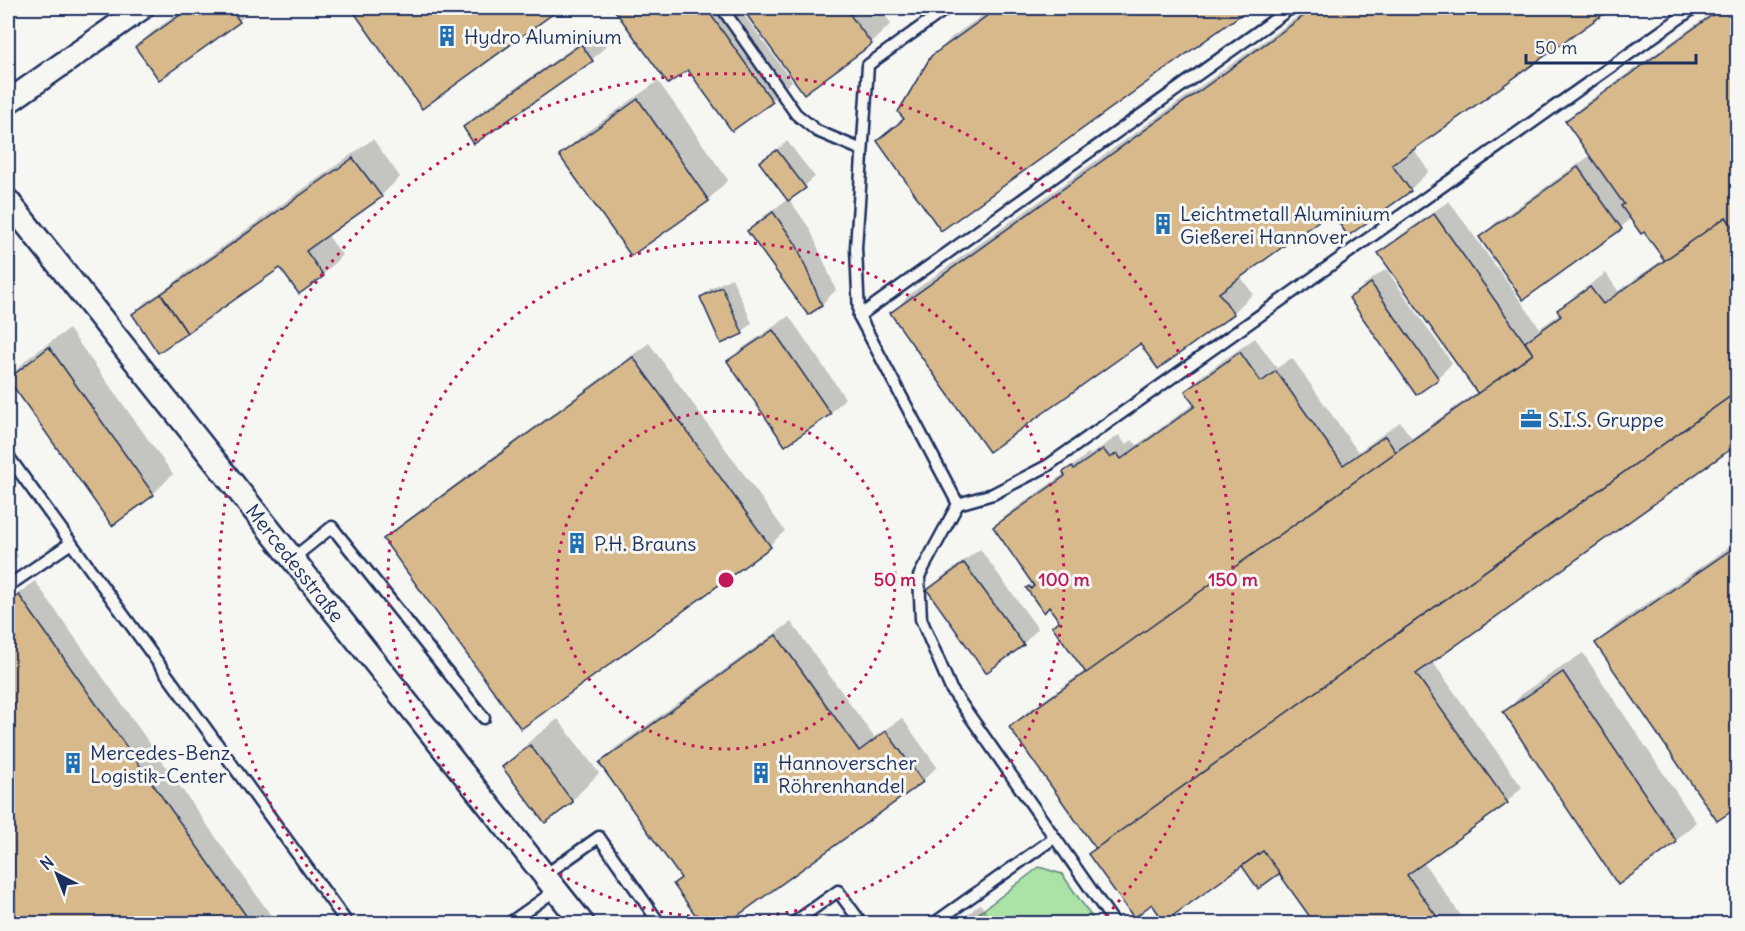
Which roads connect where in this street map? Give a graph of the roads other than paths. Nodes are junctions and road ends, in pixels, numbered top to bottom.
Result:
1 (142, 8) edge
2 (722, 8) edge
3 (947, 8) edge
4 (1291, 8) edge
5 (1694, 8) edge
6 (8, 102) edge
7 (862, 150) junction
8 (8, 201) edge
9 (859, 316) junction
10 (8, 456) edge
11 (958, 504) junction
12 (71, 543) junction
13 (292, 559) junction
14 (8, 586) edge
15 (484, 718) dead end
16 (1054, 838) junction
17 (550, 883) junction
18 (348, 924) edge
19 (508, 924) edge
20 (583, 924) edge
21 (660, 924) edge
22 (792, 924) edge
23 (862, 924) edge
24 (933, 924) edge
25 (1114, 924) edge

1 - 6 street
2 - 7 lane
3 - 7 lane
4 - 9 lane
5 - 11 lane
7 - 9 lane
8 - 13 street, Mercedesstraße
9 - 11 lane
10 - 12 lane
11 - 16 lane
12 - 14 lane
12 - 18 lane
13 - 15 lane
13 - 17 street, Mercedesstraße
16 - 24 lane
16 - 25 lane
17 - 19 lane
17 - 20 street, Mercedesstraße
17 - 21 lane
22 - 23 lane

